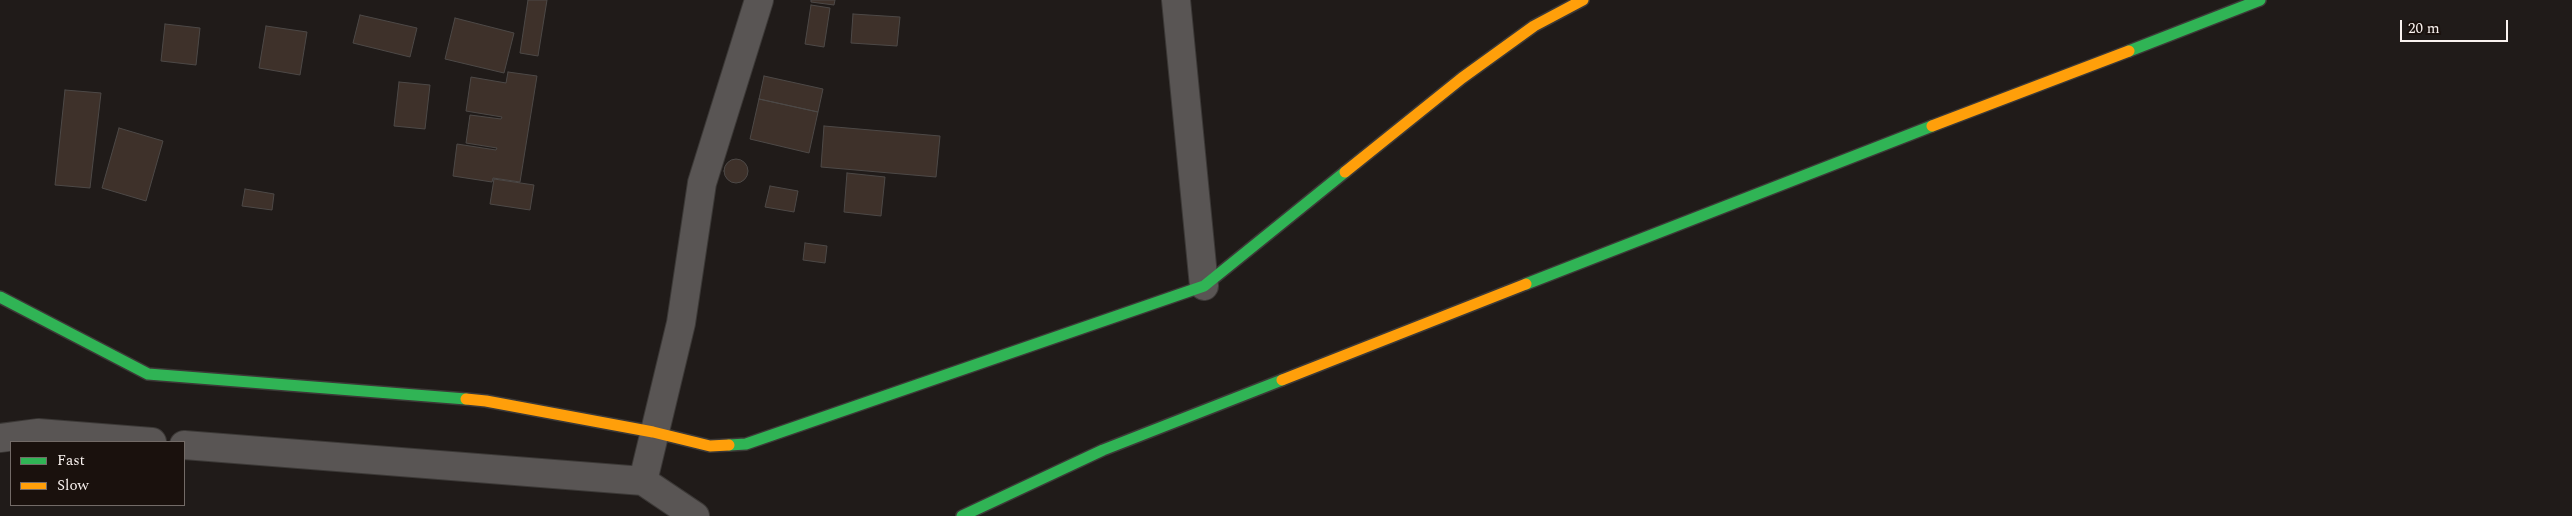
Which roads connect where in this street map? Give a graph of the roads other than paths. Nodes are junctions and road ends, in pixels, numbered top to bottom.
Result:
1 (759, 0) edge
2 (1176, 0) edge
3 (1583, 0) edge
4 (2260, 0) edge
5 (1204, 286) junction
6 (0, 297) edge
7 (654, 432) junction
8 (0, 438) edge
9 (139, 441) edge
10 (185, 445) edge
11 (643, 481) junction
12 (695, 516) edge
13 (962, 516) edge

1 - 7 street
2 - 5 street
3 - 5 street
4 - 13 street
5 - 7 street
6 - 7 street
7 - 11 street
8 - 9 street
10 - 11 street
11 - 12 street

